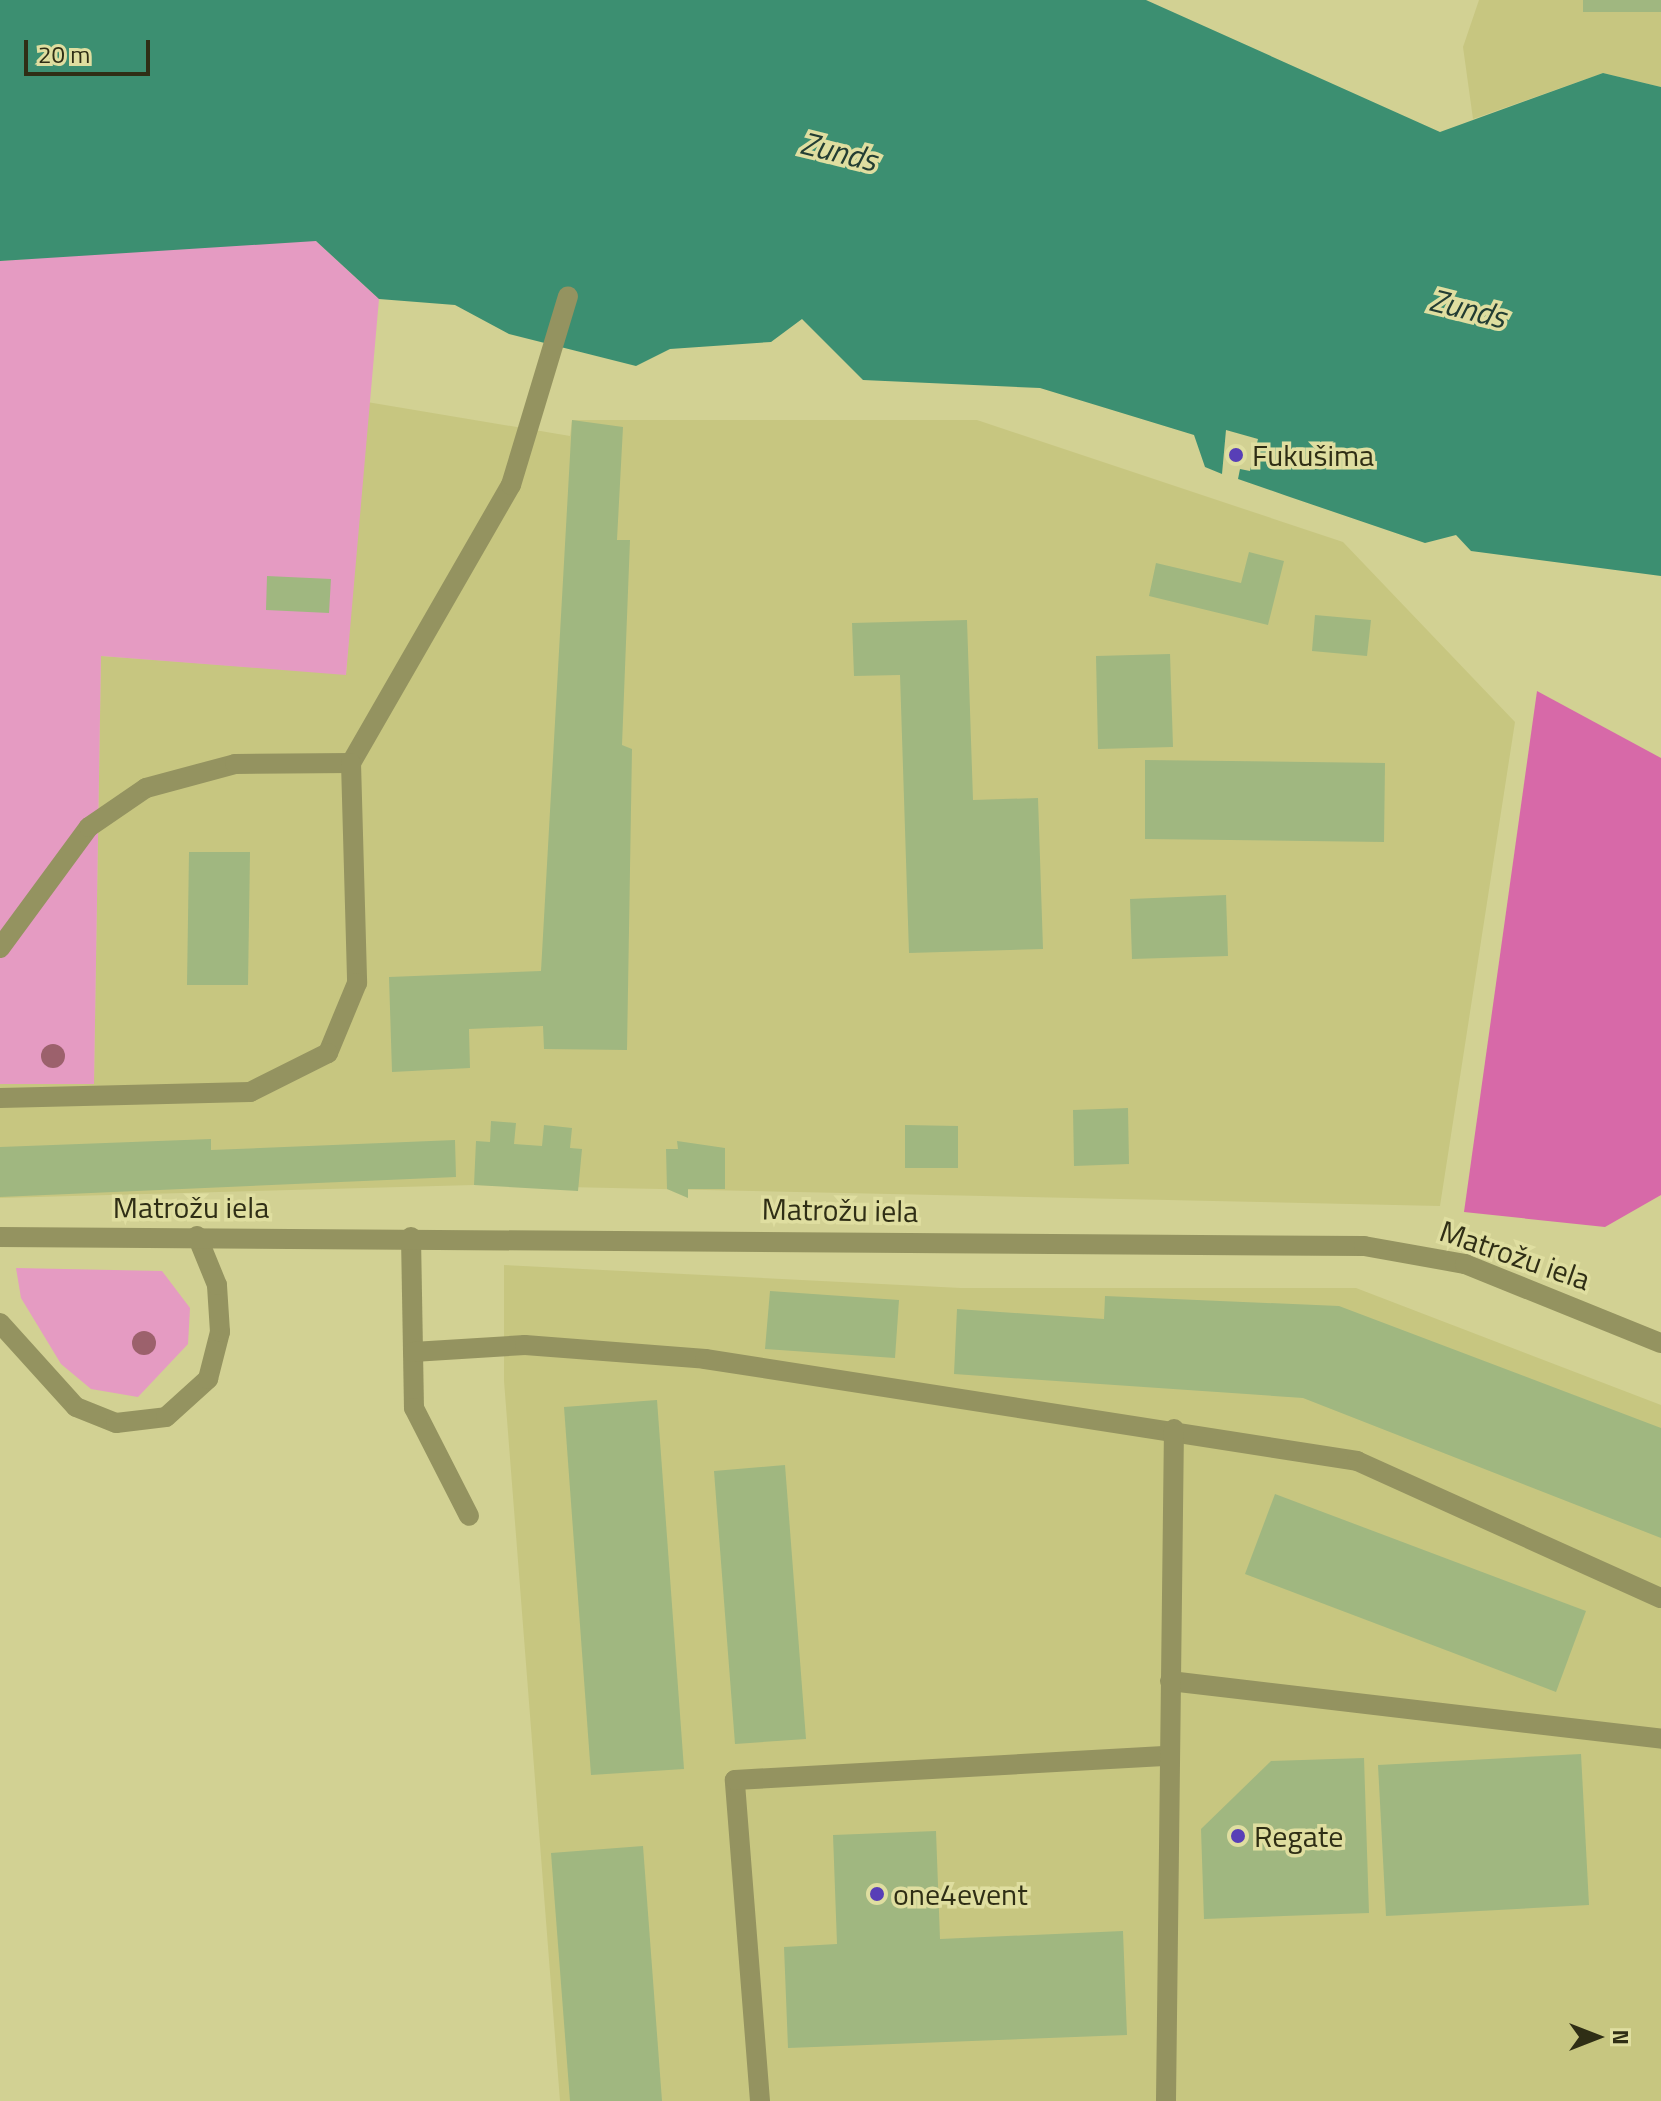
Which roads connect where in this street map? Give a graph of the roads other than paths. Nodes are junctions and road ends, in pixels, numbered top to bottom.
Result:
1 (568, 296) dead end
2 (351, 763) junction
3 (0, 948) edge
4 (0, 1098) edge
5 (197, 1236) junction
6 (0, 1237) edge
7 (411, 1237) junction
8 (0, 1323) edge
9 (1661, 1343) edge
10 (413, 1352) junction
11 (1174, 1429) junction
12 (469, 1516) dead end
13 (1661, 1598) edge
14 (1170, 1681) junction
15 (1661, 1739) edge
16 (1168, 1756) junction
17 (760, 2101) edge
18 (1166, 2101) edge

1 - 2 street
2 - 3 street
2 - 4 street
5 - 6 street, Matrožu iela
5 - 7 street, Matrožu iela
5 - 8 street
7 - 9 street, Matrožu iela
7 - 10 street
10 - 11 street
10 - 12 street
11 - 13 street
11 - 14 street
14 - 15 street
14 - 16 street
16 - 17 street
16 - 18 street

